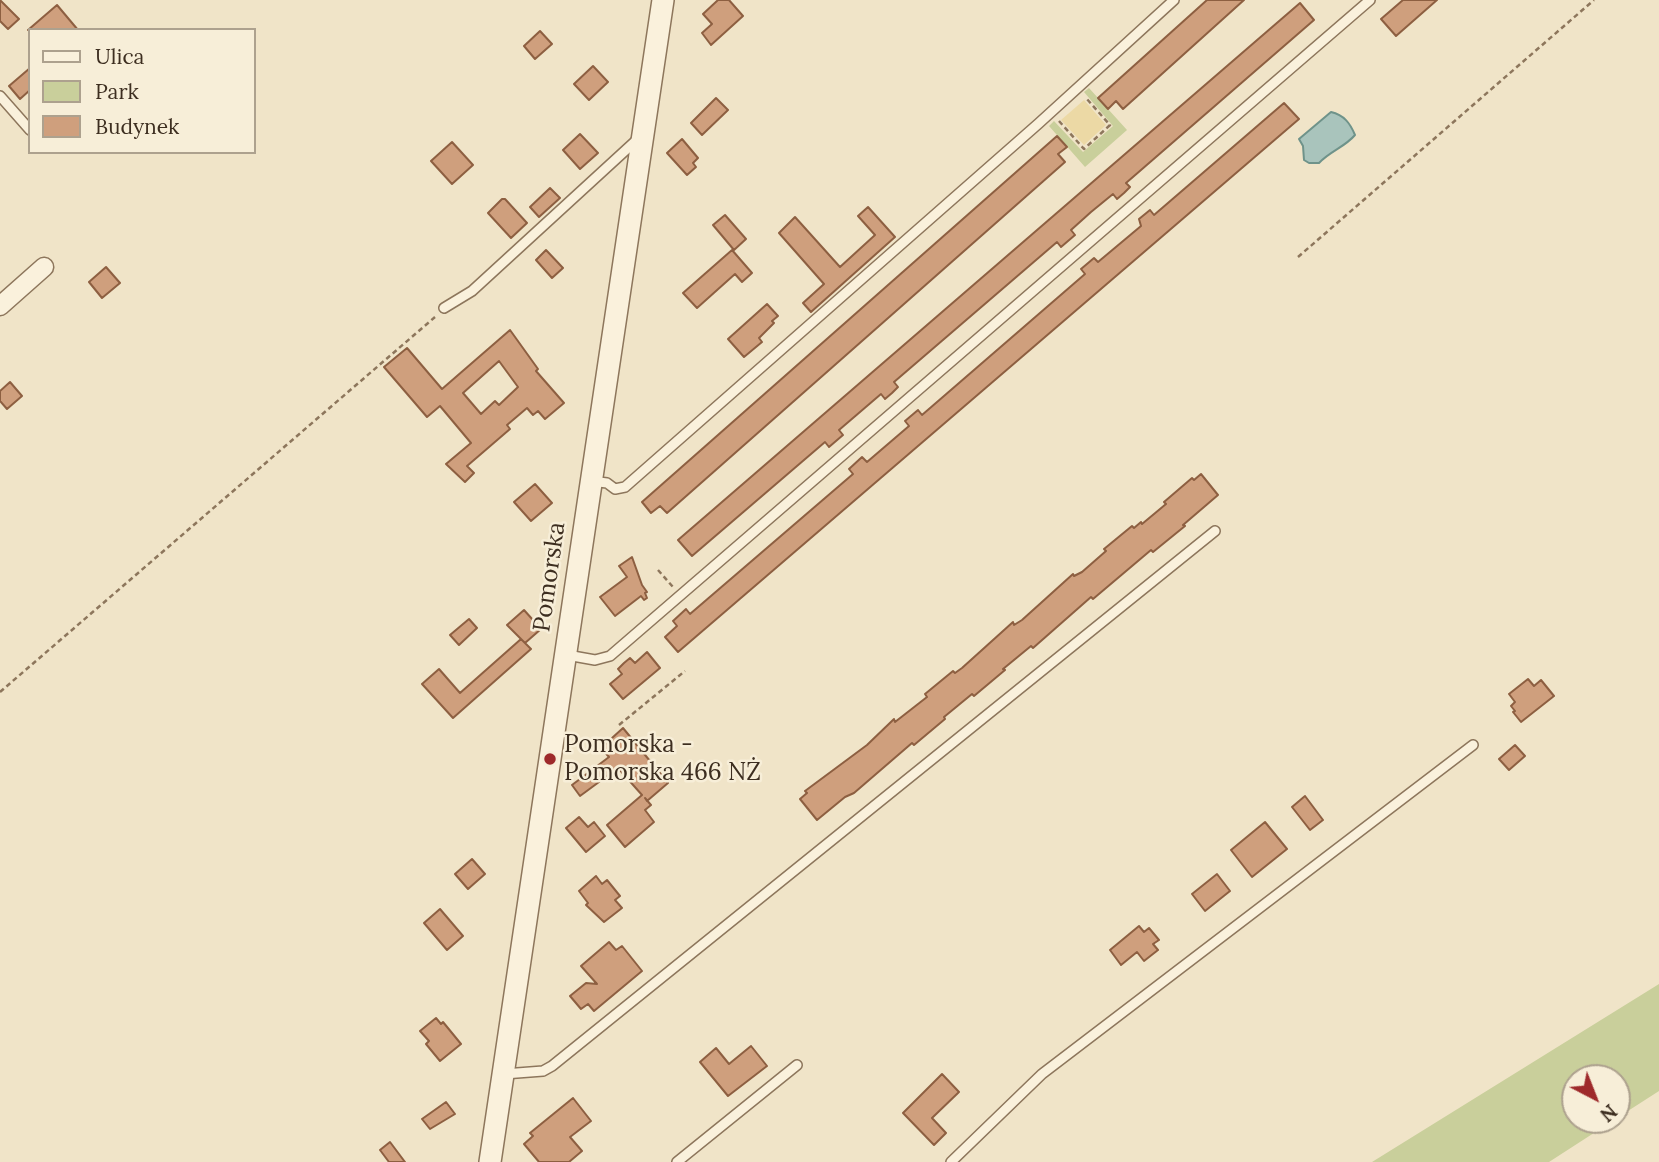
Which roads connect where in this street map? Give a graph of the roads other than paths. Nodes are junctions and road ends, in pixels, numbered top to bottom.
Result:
1 (663, 0) edge
2 (1174, 0) edge
3 (1370, 0) edge
4 (0, 96) edge
5 (28, 128) edge
6 (644, 135) junction
7 (44, 267) dead end
8 (0, 306) edge
9 (444, 308) road end
10 (591, 481) junction
11 (1215, 531) dead end
12 (566, 655) junction
13 (1473, 745) dead end
14 (797, 1065) dead end
15 (503, 1074) junction
16 (490, 1162) edge
17 (677, 1162) edge
18 (951, 1162) edge

1 - 6 street, Pomorska
2 - 10 lane
3 - 12 lane
4 - 5 lane
6 - 9 lane
6 - 10 street, Pomorska
7 - 8 street
10 - 12 street, Pomorska
11 - 15 lane
12 - 15 street, Pomorska
13 - 18 lane
14 - 17 lane
15 - 16 street, Pomorska

